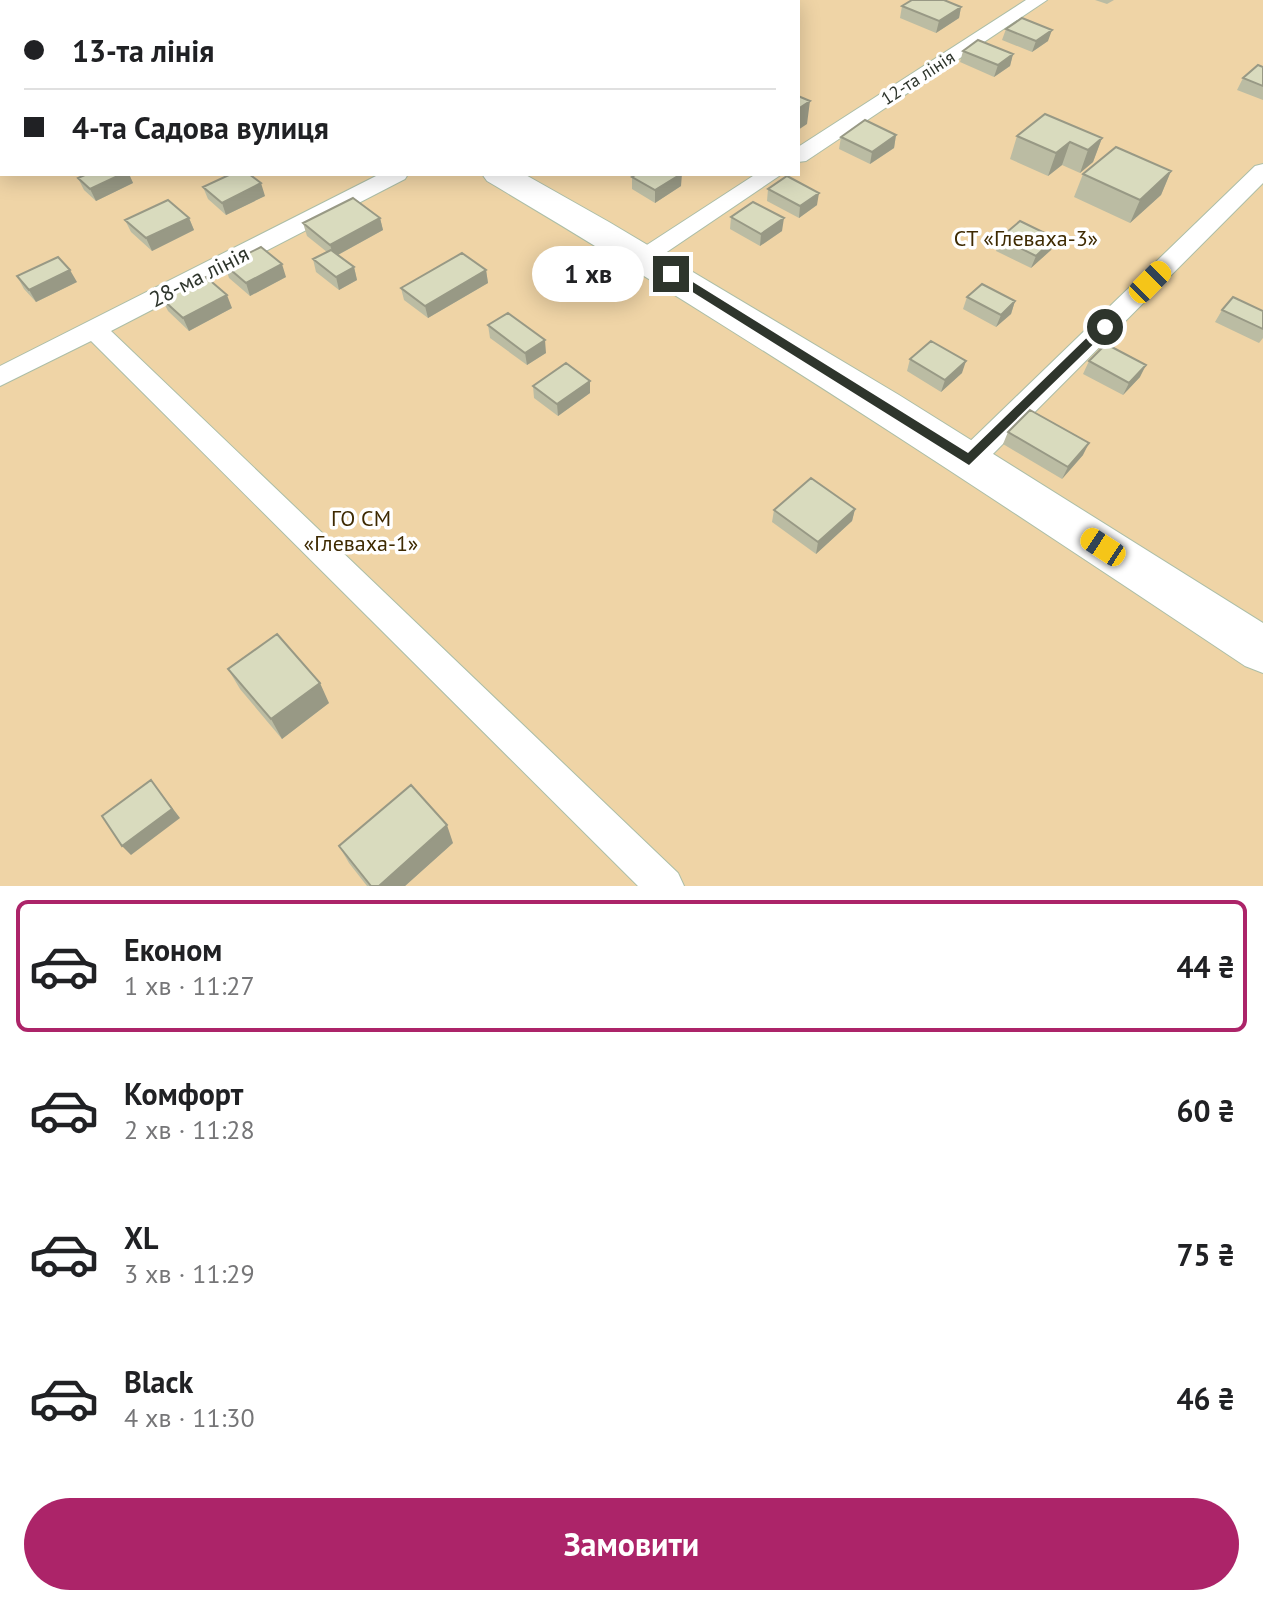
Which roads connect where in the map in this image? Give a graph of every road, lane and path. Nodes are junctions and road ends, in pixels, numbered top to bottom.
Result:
1 (1038, 0) edge
2 (800, 155) edge
3 (1263, 171) edge
4 (393, 176) edge
5 (502, 176) edge
6 (768, 176) edge
7 (644, 257) junction
8 (94, 329) junction
9 (0, 377) edge
10 (969, 460) junction
11 (1263, 650) edge
12 (665, 886) edge

1 - 2 lane, 12-та лінія
3 - 10 lane
4 - 8 lane, 28-ма лінія
5 - 7 street
6 - 7 lane
7 - 10 street
8 - 9 lane, 28-ма лінія
8 - 12 lane
10 - 11 street

